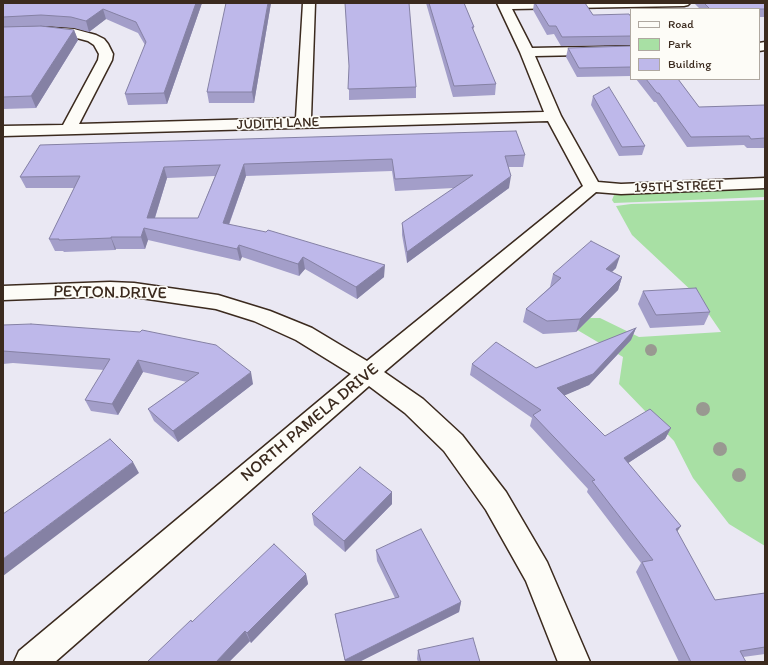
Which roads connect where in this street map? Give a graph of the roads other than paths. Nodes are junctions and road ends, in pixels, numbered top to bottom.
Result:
1 (309, 3) edge
2 (684, 3) edge
3 (504, 5) edge
4 (3, 32) edge
5 (630, 50) edge
6 (527, 52) junction
7 (553, 116) junction
8 (303, 124) junction
9 (68, 130) junction
10 (3, 131) edge
11 (765, 183) edge
12 (592, 187) junction
13 (3, 293) edge
14 (368, 373) junction
15 (30, 662) edge
16 (574, 662) edge

1 - 8 street
2 - 3 street
3 - 6 street
4 - 9 street
5 - 6 street
6 - 7 street
7 - 8 street, JUDITH LANE
7 - 12 street
8 - 9 street, JUDITH LANE
9 - 10 street, JUDITH LANE
11 - 12 street, 195TH STREET
12 - 14 street, NORTH PAMELA DRIVE
13 - 14 street, PEYTON DRIVE
14 - 15 street, NORTH PAMELA DRIVE
14 - 16 street, PEYTON DRIVE

